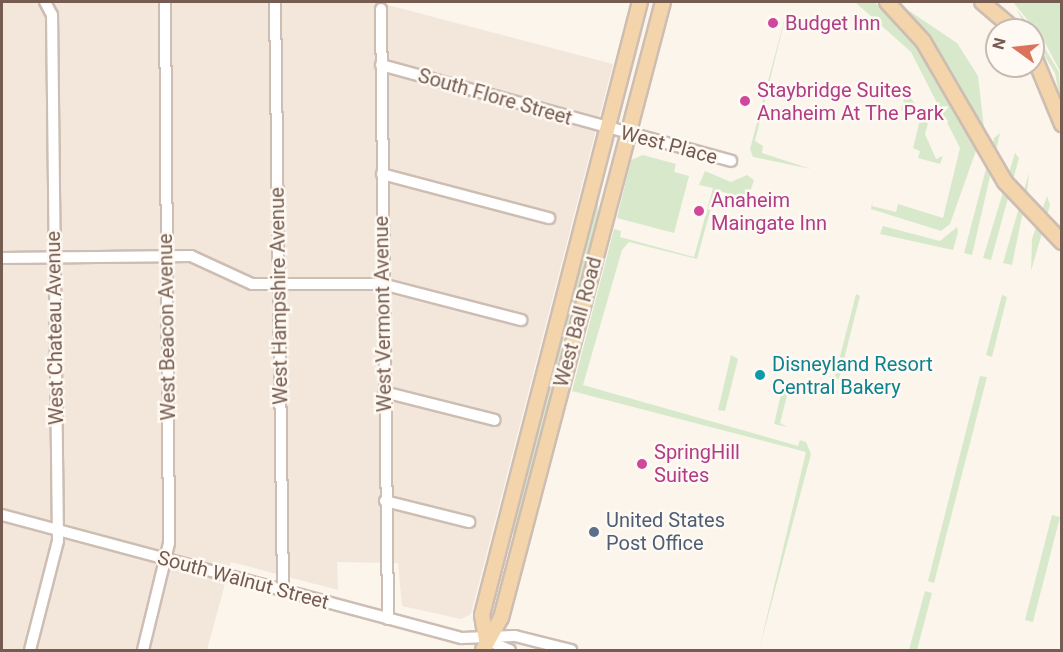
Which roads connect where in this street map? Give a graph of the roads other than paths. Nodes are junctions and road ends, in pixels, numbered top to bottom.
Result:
1 (46, 2) edge
2 (165, 2) edge
3 (275, 2) edge
4 (640, 2) edge
5 (663, 2) edge
6 (887, 2) edge
7 (982, 2) edge
8 (381, 9) dead end
9 (1001, 18) edge
10 (381, 65) junction
11 (1043, 78) edge
12 (1062, 124) edge
13 (608, 129) junction
14 (627, 134) junction
15 (731, 161) dead end
16 (382, 174) junction
17 (549, 218) dead end
18 (1062, 242) edge
19 (166, 256) junction
20 (55, 257) junction
21 (2, 258) edge
22 (279, 284) junction
23 (382, 284) junction
24 (521, 320) dead end
25 (384, 392) junction
26 (495, 420) dead end
27 (385, 501) junction
28 (2, 515) edge
29 (469, 522) dead end
30 (57, 529) junction
31 (166, 558) junction
32 (283, 591) junction
33 (388, 619) junction
34 (484, 645) edge
35 (30, 651) edge
36 (142, 651) edge
37 (510, 651) edge
38 (571, 651) edge

1 - 20 street, West Chateau Avenue
2 - 19 street, West Beacon Avenue
3 - 22 street, West Hampshire Avenue
4 - 13 main road, West Ball Road
5 - 14 main road, West Ball Road
6 - 18 main road
7 - 9 main road
8 - 10 street, West Vermont Avenue
10 - 13 street, South Flore Street
10 - 16 street, West Vermont Avenue
11 - 12 main road
13 - 14 street, West Place
13 - 34 main road, West Ball Road
14 - 15 street, West Place
14 - 34 main road, West Ball Road
16 - 17 street
16 - 23 street, West Vermont Avenue
19 - 20 street
19 - 22 street
19 - 31 street, West Beacon Avenue
20 - 21 street
20 - 30 street, West Chateau Avenue
22 - 23 street
22 - 32 street, West Hampshire Avenue
23 - 24 street
23 - 25 street, West Vermont Avenue
25 - 26 street
25 - 27 street, West Vermont Avenue
27 - 29 street
27 - 33 street, West Vermont Avenue
28 - 30 street, South Walnut Street
30 - 31 street, South Walnut Street
30 - 35 street, West Chateau Avenue
31 - 32 street, South Walnut Street
31 - 36 street, West Beacon Avenue
32 - 33 street, South Walnut Street
33 - 34 street, South Walnut Street
34 - 37 street
34 - 38 street

